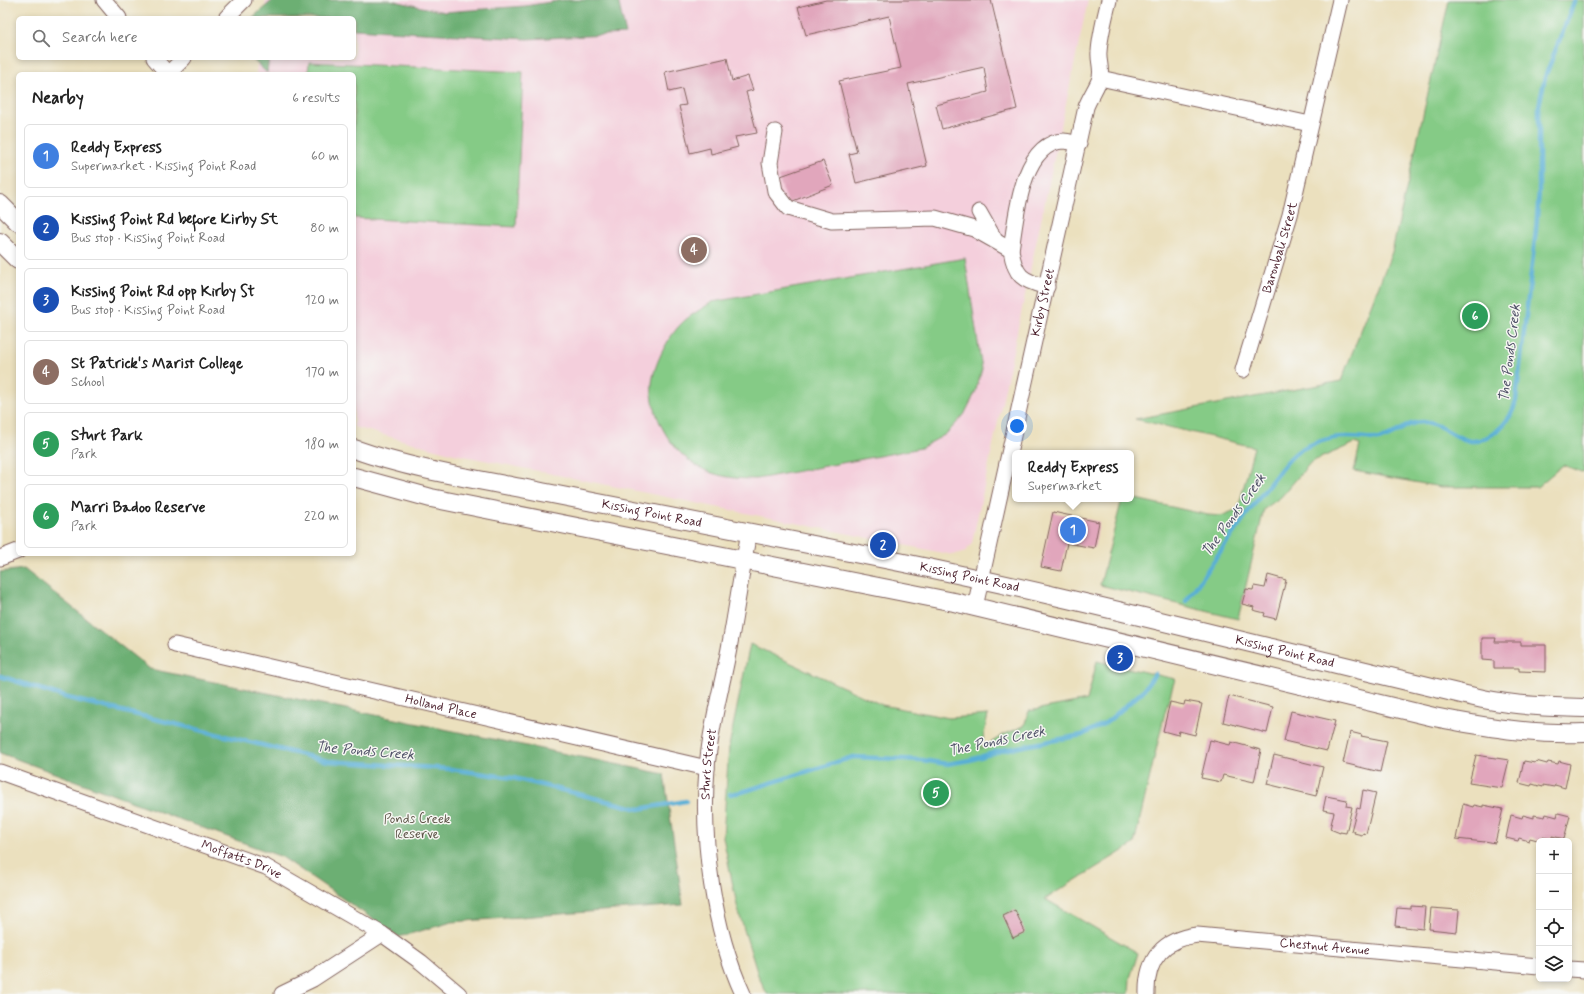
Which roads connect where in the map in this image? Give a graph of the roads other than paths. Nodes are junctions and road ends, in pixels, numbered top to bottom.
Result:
1 (104, 0) edge
2 (244, 0) edge
3 (1109, 0) edge
4 (1340, 0) edge
5 (117, 16) edge
6 (228, 16) edge
7 (156, 60) edge
8 (182, 60) edge
9 (166, 72) edge
10 (170, 72) edge
11 (1100, 78) junction
12 (1310, 124) junction
13 (775, 132) dead end
14 (1079, 144) junction
15 (0, 204) edge
16 (979, 212) dead end
17 (16, 220) edge
18 (996, 241) junction
19 (0, 242) edge
20 (1011, 250) junction
21 (16, 258) edge
22 (1047, 287) junction
23 (1243, 370) dead end
24 (356, 450) edge
25 (356, 478) edge
26 (749, 532) junction
27 (16, 552) edge
28 (0, 558) edge
29 (743, 561) junction
30 (981, 580) junction
31 (975, 607) junction
32 (175, 646) dead end
33 (1584, 708) edge
34 (1584, 733) edge
35 (707, 768) junction
36 (0, 772) edge
37 (382, 934) junction
38 (1536, 966) edge
39 (1572, 969) edge
40 (1584, 970) edge
41 (282, 994) edge
42 (459, 994) edge
43 (744, 994) edge
44 (1147, 994) edge

1 - 5 street
2 - 6 street
3 - 11 street
4 - 12 street, Baronbali Street
7 - 9 street
8 - 10 street
11 - 12 street
11 - 14 street, Kirby Street
12 - 23 street, Baronbali Street
13 - 18 street
14 - 20 street
14 - 22 street, Kirby Street
15 - 17 main road
16 - 18 street
18 - 20 street
19 - 21 main road
20 - 22 street
22 - 30 street, Kirby Street
24 - 26 main road, Kissing Point Road
25 - 29 main road
26 - 29 street, Sturt Street
26 - 30 main road, Kissing Point Road
27 - 28 street
29 - 31 main road
29 - 35 street, Sturt Street
30 - 31 street, Kirby Street
30 - 33 main road, Kissing Point Road
31 - 34 main road
32 - 35 street, Holland Place
35 - 43 street, Sturt Street
36 - 37 street, Moffatts Drive
37 - 41 street
37 - 42 street, Moffatts Drive
38 - 44 street, Chestnut Avenue
39 - 40 street

